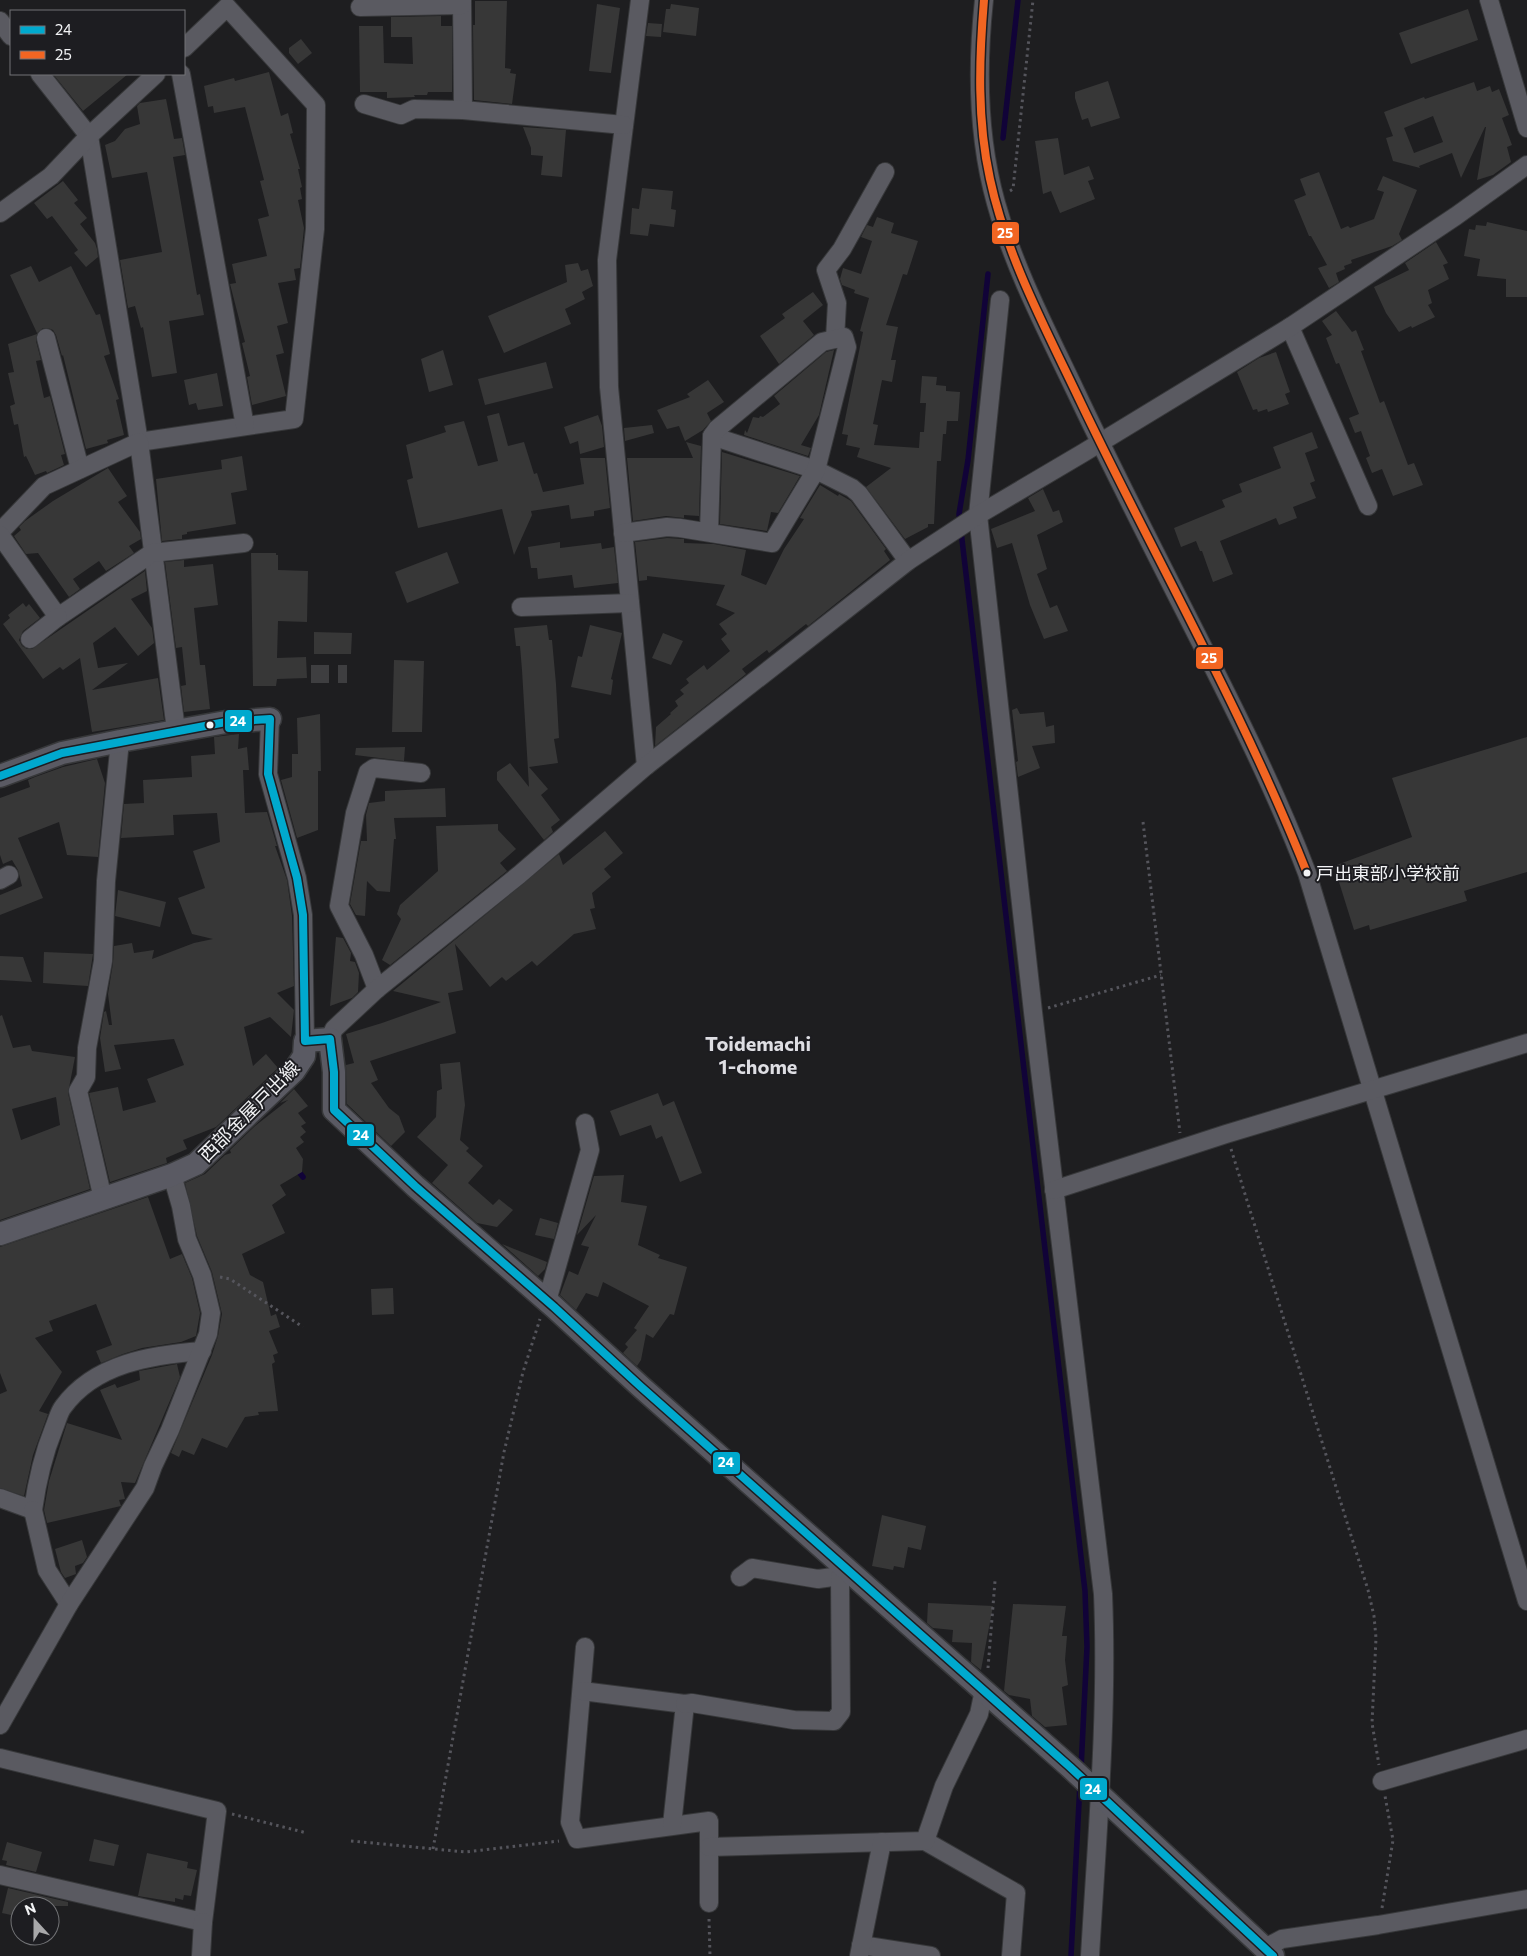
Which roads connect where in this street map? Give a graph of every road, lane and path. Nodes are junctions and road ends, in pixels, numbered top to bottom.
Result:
1 (640, 0) edge
2 (984, 0) edge
3 (1033, 0) edge
4 (1488, 0) edge
5 (462, 3) edge
6 (360, 7) dead end
7 (0, 21) edge
8 (10, 35) edge
9 (185, 47) edge
10 (41, 75) edge
11 (155, 75) edge
12 (181, 75) edge
13 (364, 104) dead end
14 (463, 110) junction
15 (624, 125) junction
16 (1527, 128) edge
17 (88, 136) junction
18 (1527, 165) edge
19 (885, 172) dead end
20 (995, 202) junction
21 (0, 213) edge
22 (1000, 300) dead end
23 (1290, 327) junction
24 (46, 338) dead end
25 (835, 340) junction
26 (244, 426) junction
27 (712, 436) junction
28 (139, 442) junction
29 (1100, 443) junction
30 (80, 469) junction
31 (816, 470) junction
32 (1368, 506) dead end
33 (966, 523) junction
34 (709, 532) junction
35 (0, 533) edge
36 (623, 533) junction
37 (244, 543) dead end
38 (152, 553) junction
39 (908, 561) junction
40 (630, 603) junction
41 (521, 607) dead end
42 (58, 617) junction
43 (30, 639) dead end
44 (270, 719) joint
45 (176, 730) junction
46 (120, 741) junction
47 (646, 766) junction
48 (421, 773) dead end
49 (0, 776) edge
50 (1143, 822) dead end
51 (1161, 975) junction
52 (377, 989) junction
53 (1034, 1012) junction
54 (330, 1040) junction
55 (305, 1041) junction
56 (1527, 1043) edge
57 (1372, 1091) junction
58 (585, 1123) dead end
59 (1226, 1134) junction
60 (1181, 1148) junction
61 (172, 1175) junction
62 (1054, 1190) junction
63 (103, 1199) junction
64 (0, 1234) edge
65 (202, 1275) junction
66 (550, 1304) junction
67 (303, 1327) dead end
68 (202, 1350) junction
69 (0, 1498) edge
70 (33, 1510) junction
71 (844, 1572) junction
72 (740, 1577) dead end
73 (995, 1581) dead end
74 (1527, 1601) edge
75 (69, 1604) junction
76 (585, 1647) dead end
77 (984, 1690) junction
78 (582, 1691) junction
79 (685, 1704) junction
80 (0, 1725) edge
81 (1527, 1739) edge
82 (0, 1758) edge
83 (1382, 1782) junction
84 (1096, 1792) junction
85 (217, 1811) junction
86 (672, 1825) junction
87 (307, 1833) dead end
88 (577, 1839) junction
89 (352, 1841) dead end
90 (925, 1841) junction
91 (882, 1842) junction
92 (709, 1847) junction
93 (433, 1849) junction
94 (0, 1875) edge
95 (1527, 1898) edge
96 (709, 1903) joint
97 (203, 1922) junction
98 (1378, 1925) junction
99 (860, 1951) edge
100 (1269, 1952) edge
101 (201, 1956) edge
102 (710, 1956) edge
103 (931, 1956) edge
104 (1011, 1956) edge
105 (1090, 1956) edge

1 - 15 street
2 - 20 street
3 - 20 path
4 - 16 street
5 - 6 street
5 - 14 street
7 - 8 street
9 - 26 street
10 - 17 street
11 - 17 street
12 - 26 street
13 - 14 street
14 - 15 street
15 - 36 street
17 - 21 street
17 - 28 street
18 - 23 street
19 - 25 street
20 - 29 street
22 - 33 street
23 - 29 street
23 - 32 street
24 - 30 street
25 - 27 street
25 - 31 street
26 - 28 street
27 - 31 street
27 - 34 street
28 - 30 street
28 - 38 street
29 - 33 street
29 - 57 street
30 - 35 street
31 - 34 street
31 - 39 street
33 - 39 street
33 - 53 street
34 - 36 street
35 - 42 street
36 - 40 street
37 - 38 street
38 - 42 street
38 - 45 street
39 - 47 street
40 - 41 street
40 - 47 street
42 - 43 street
44 - 45 main road
44 - 55 street
45 - 46 main road
46 - 49 main road
46 - 63 street
47 - 52 street
48 - 52 street
50 - 51 path
51 - 53 path
51 - 60 path
52 - 54 street
53 - 62 street
54 - 55 main road, 西部金屋戸出線
54 - 66 main road
55 - 61 main road, 西部金屋戸出線
56 - 57 street
57 - 59 street
57 - 74 street
58 - 66 street
59 - 60 street
59 - 83 path
60 - 62 street
61 - 63 main road, 西部金屋戸出線
61 - 65 street
62 - 84 street
63 - 64 main road, 西部金屋戸出線
65 - 67 path
65 - 68 street
66 - 71 main road
66 - 93 path
68 - 70 street
68 - 75 street
69 - 70 street
70 - 75 street
71 - 72 street
71 - 77 main road
71 - 79 street
73 - 77 path
75 - 80 street
76 - 78 street
77 - 84 main road
77 - 90 street
78 - 79 street
78 - 88 street
79 - 86 street
81 - 83 street
82 - 85 street
83 - 98 path
84 - 100 main road
84 - 105 street
85 - 87 path
85 - 97 street
86 - 88 street
86 - 92 street
88 - 93 path
89 - 93 path
90 - 91 street
90 - 104 street
91 - 92 street
91 - 99 street
92 - 96 street
94 - 97 street
95 - 98 street
96 - 102 path
97 - 101 street
98 - 100 street
99 - 103 street

